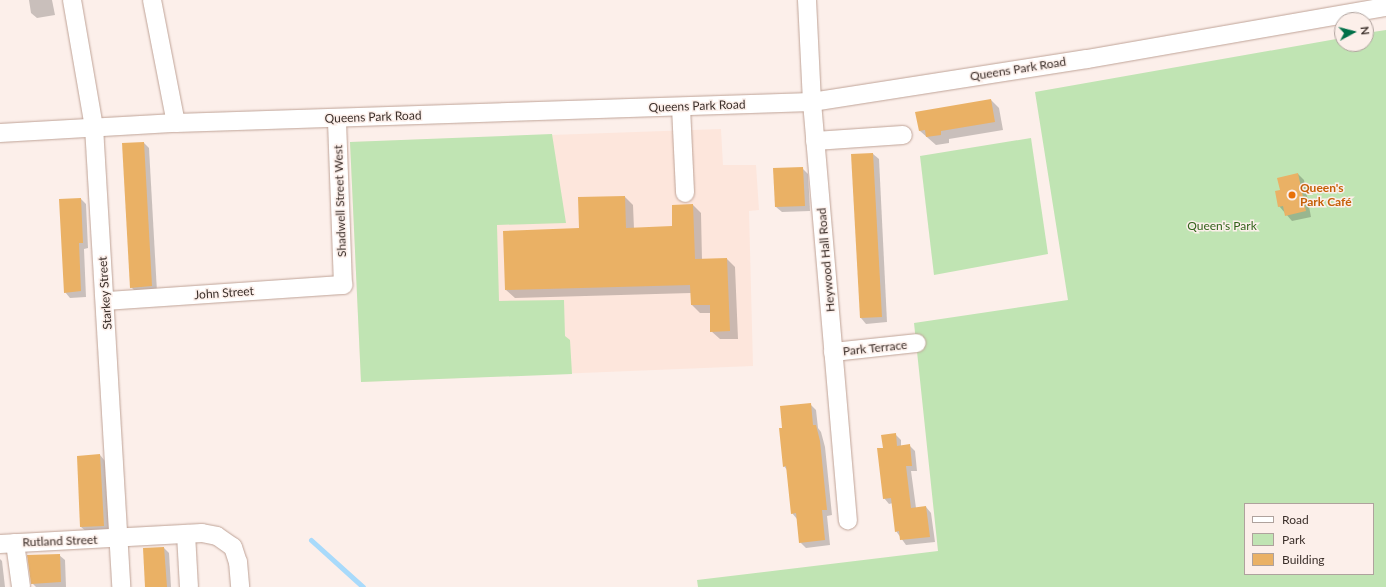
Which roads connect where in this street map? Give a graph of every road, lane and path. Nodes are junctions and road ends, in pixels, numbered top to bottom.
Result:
1 (72, 0) edge
2 (152, 0) edge
3 (807, 0) edge
4 (1386, 6) edge
5 (812, 102) junction
6 (681, 107) junction
7 (337, 118) junction
8 (176, 123) junction
9 (94, 128) junction
10 (0, 133) edge
11 (903, 135) dead end
12 (815, 140) junction
13 (685, 193) dead end
14 (343, 285) joint
15 (106, 301) junction
16 (917, 343) dead end
17 (833, 352) junction
18 (848, 520) dead end
19 (186, 534) junction
20 (120, 539) junction
21 (7, 544) edge
22 (21, 587) edge
23 (121, 587) edge
24 (189, 587) edge
25 (240, 587) edge

1 - 9 street, Starkey Street
2 - 8 street
3 - 5 street, Heywood Hall Road
4 - 5 street, Queens Park Road
5 - 6 street, Queens Park Road
5 - 12 street, Heywood Hall Road
6 - 7 street, Queens Park Road
6 - 13 street
7 - 8 street, Queens Park Road
7 - 14 street, Shadwell Street West
8 - 9 street, Queens Park Road
9 - 10 street, Queens Park Road
9 - 15 street, Starkey Street
11 - 12 street
12 - 17 street, Heywood Hall Road
14 - 15 street, John Street
15 - 20 street, Starkey Street
16 - 17 street, Park Terrace
17 - 18 street, Heywood Hall Road
19 - 20 street, Rutland Street
19 - 24 street
19 - 25 street, Rutland Street
20 - 21 street, Rutland Street
20 - 23 street, Starkey Street
21 - 22 street

